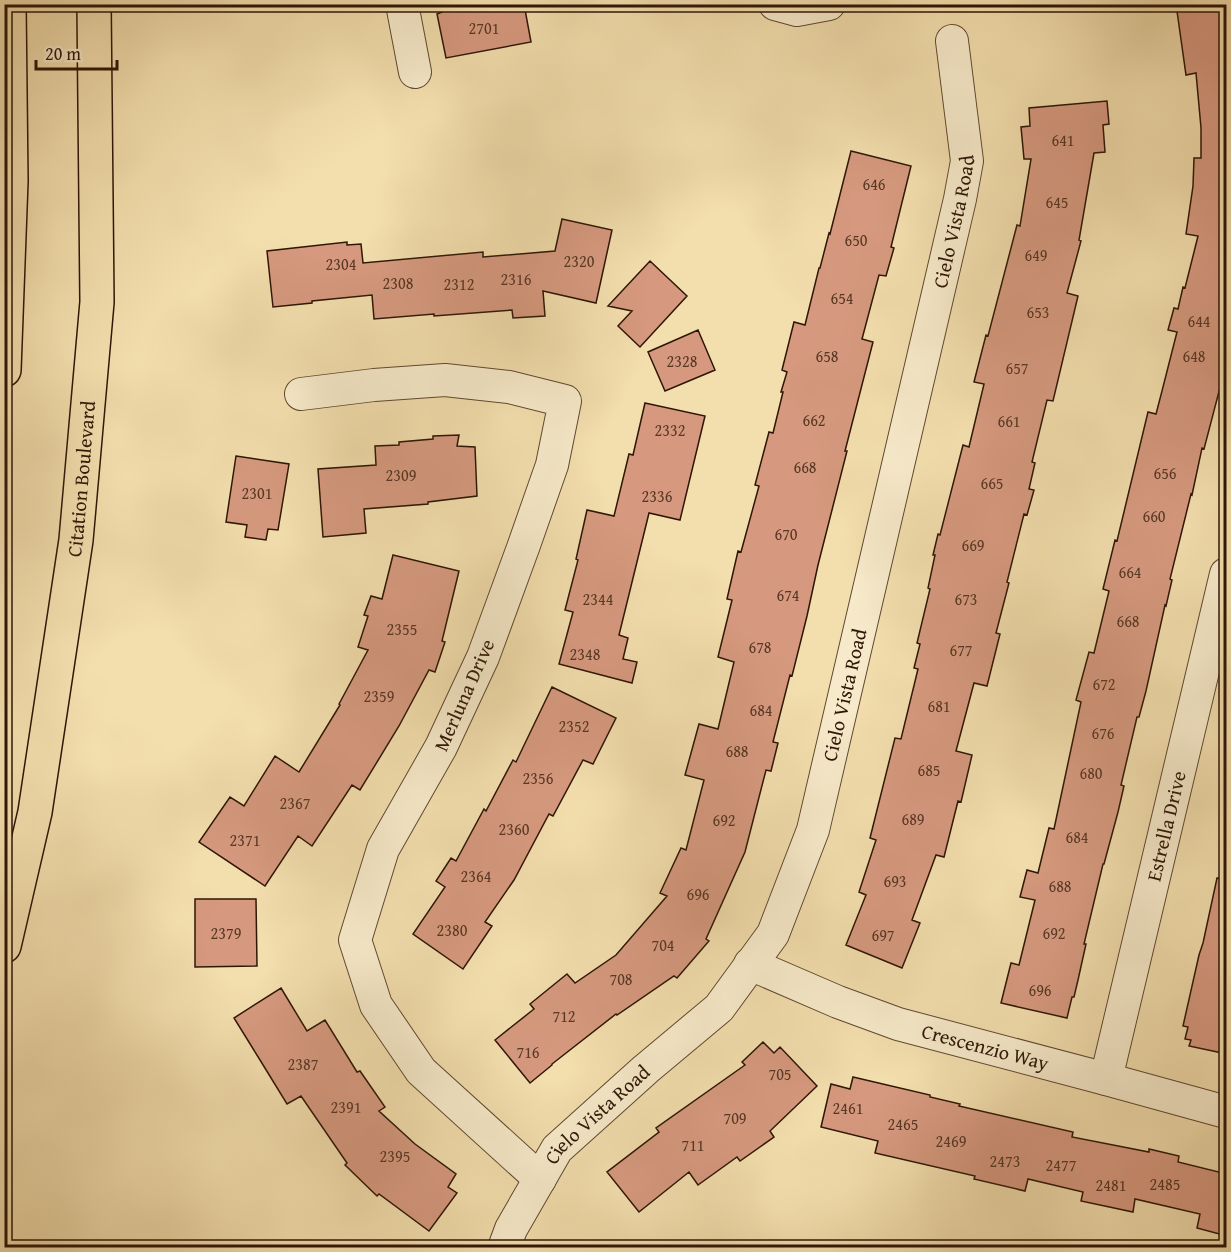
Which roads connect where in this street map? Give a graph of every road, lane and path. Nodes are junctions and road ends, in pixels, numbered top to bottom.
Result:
1 (9, 4) edge
2 (94, 4) edge
3 (402, 4) edge
4 (775, 4) edge
5 (829, 4) edge
6 (952, 41) dead end
7 (415, 72) dead end
8 (4, 370) edge
9 (301, 394) dead end
10 (1227, 574) edge
11 (4, 946) edge
12 (750, 964) junction
13 (1106, 1079) junction
14 (1227, 1112) edge
15 (540, 1179) junction
16 (504, 1248) edge

1 - 8 main road
2 - 11 main road, Citation Boulevard
3 - 7 street
4 - 5 street
6 - 12 street, Cielo Vista Road
9 - 15 street, Merluna Drive
10 - 13 street, Estrella Drive
12 - 13 street, Crescenzio Way
12 - 15 street, Cielo Vista Road
13 - 14 street, Crescenzio Way
15 - 16 street, Cielo Vista Road

